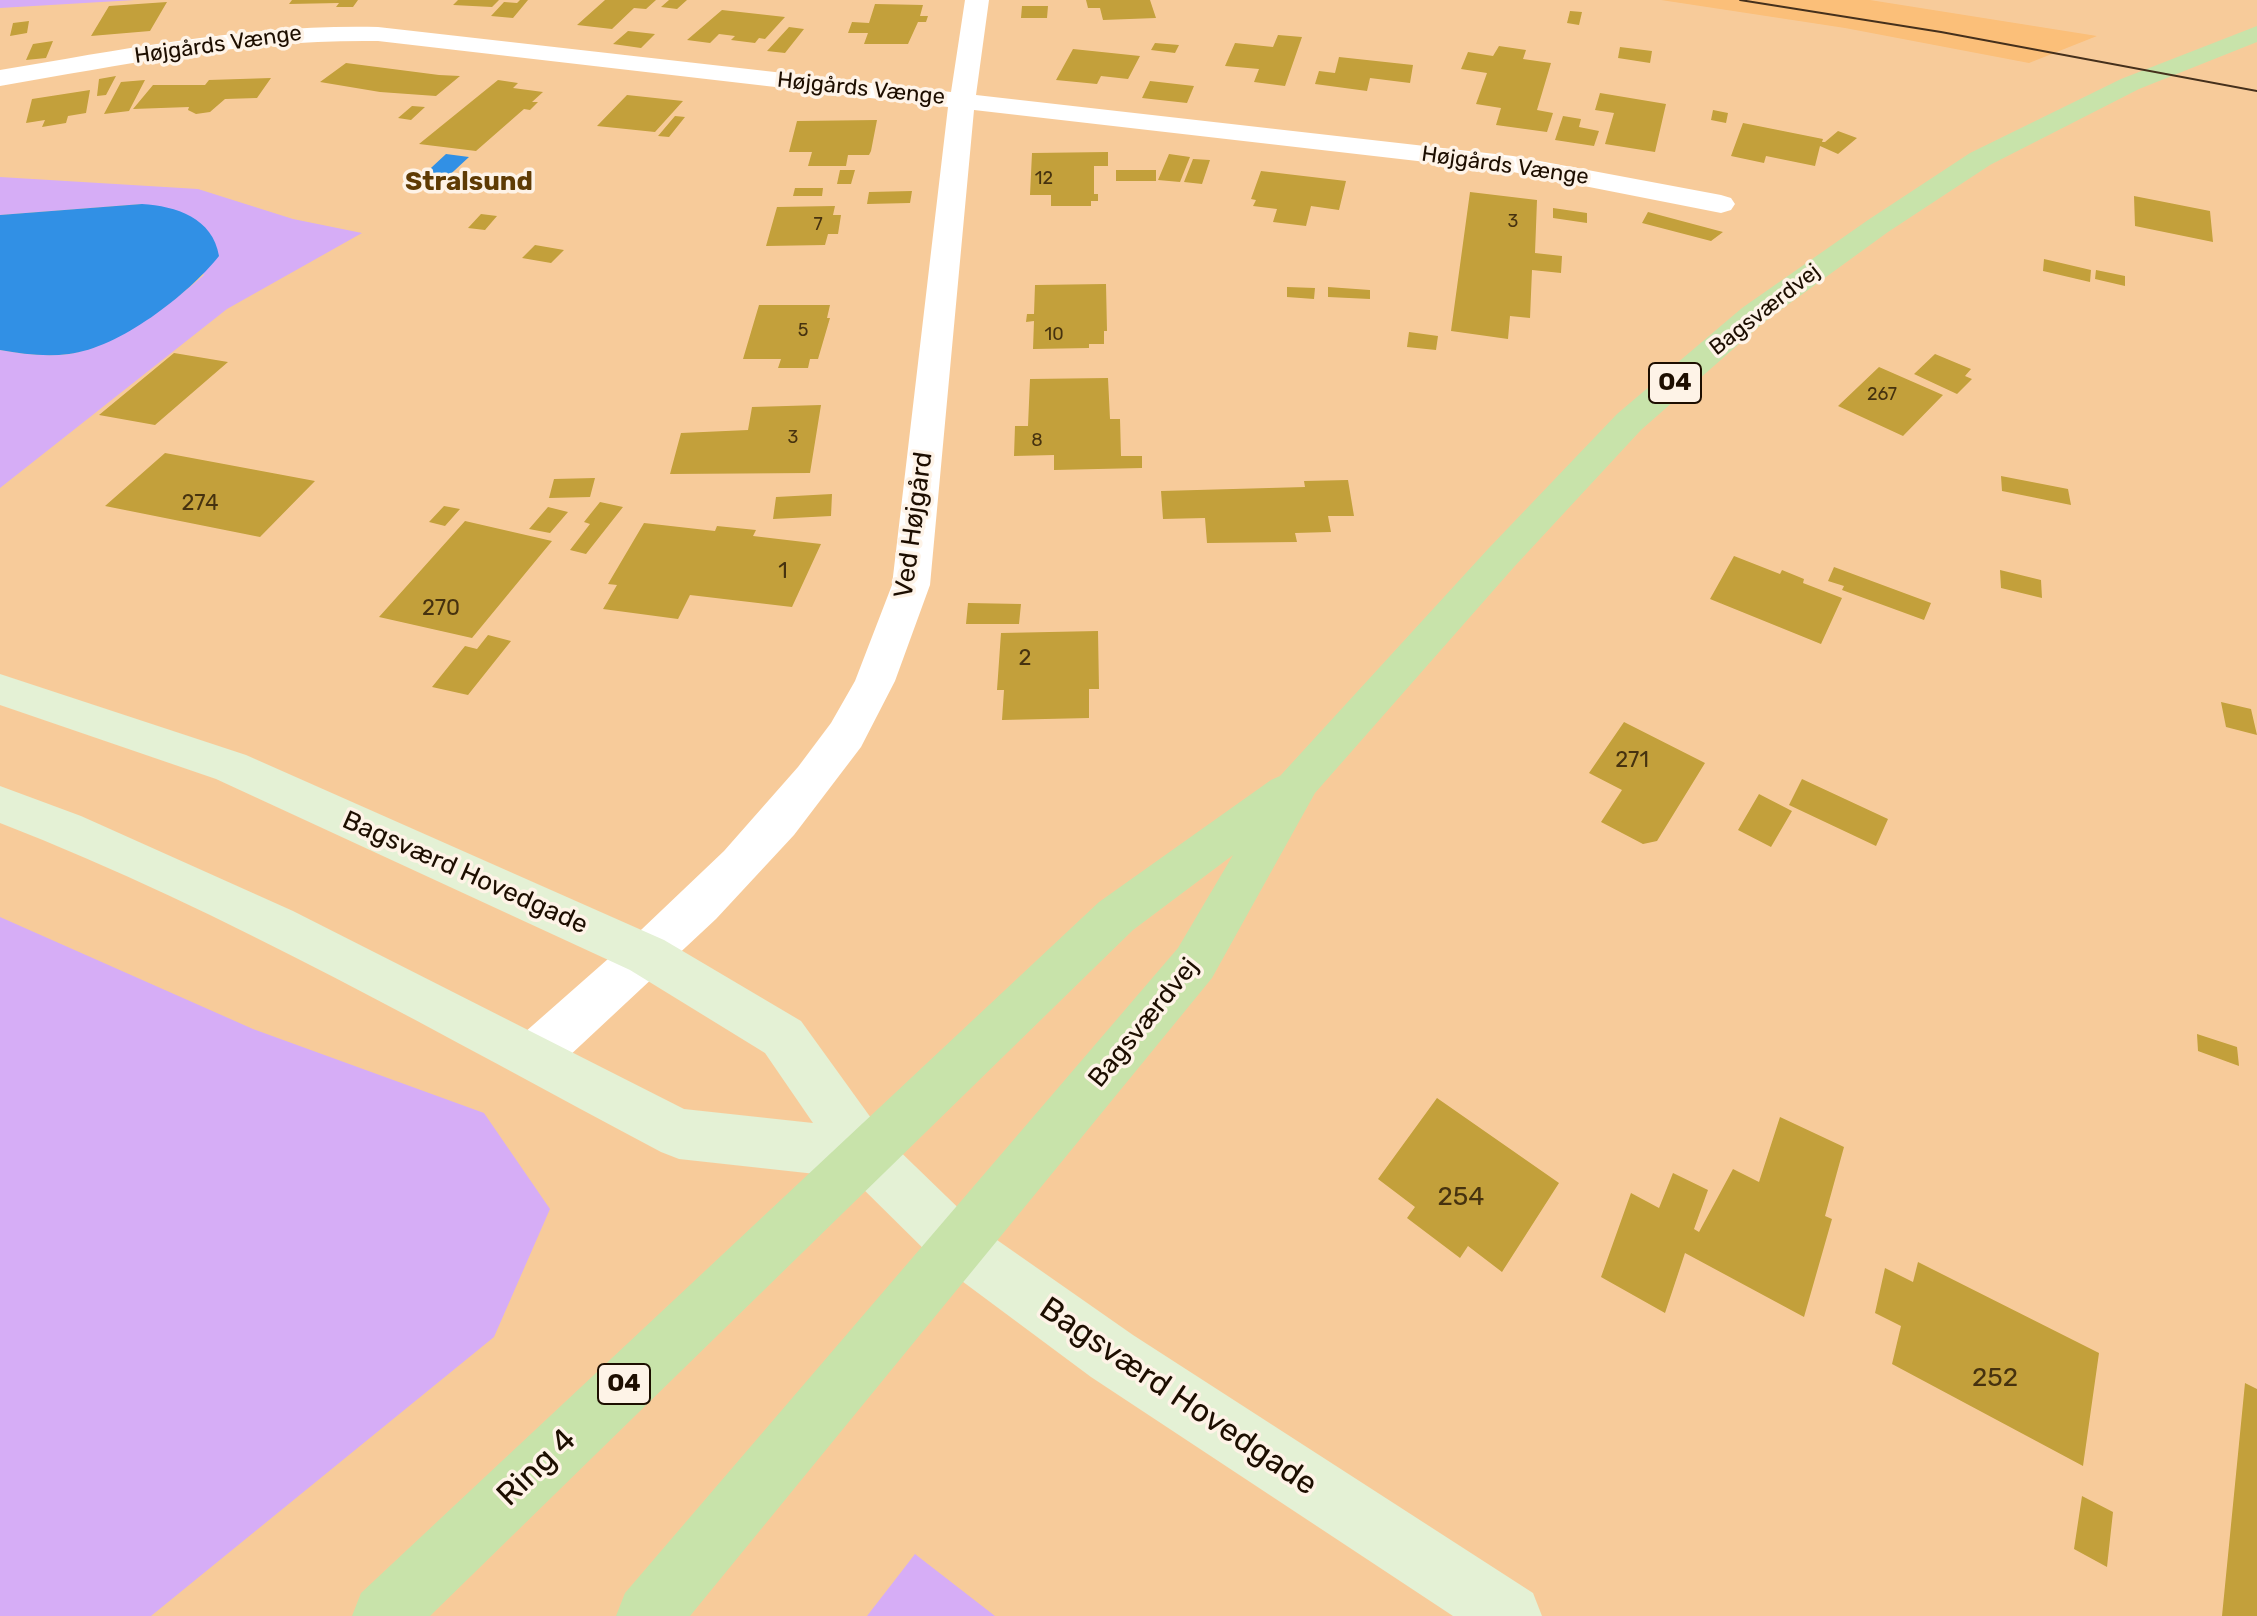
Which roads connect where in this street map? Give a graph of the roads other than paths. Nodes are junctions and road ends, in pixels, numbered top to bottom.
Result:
1 (977, 0) edge
2 (2257, 33) edge
3 (0, 78) edge
4 (962, 101) junction
5 (1721, 204) dead end
6 (0, 689) edge
7 (1300, 781) junction
8 (0, 804) edge
9 (647, 955) junction
10 (534, 1056) junction
11 (865, 1154) junction
12 (958, 1245) junction
13 (384, 1616) edge
14 (648, 1616) edge
15 (1510, 1616) edge

1 - 4 street, Ved Højgård
2 - 7 main road, Bagsværdvej / O4
3 - 4 street, Højgårds Vænge
4 - 5 street, Højgårds Vænge
4 - 9 street, Ved Højgård
6 - 9 street, Bagsværd Hovedgade
7 - 11 main road, Bagsværdvej / O4
7 - 12 main road, Bagsværdvej / O4
8 - 10 street
9 - 10 street, Ved Højgård
9 - 11 street, Bagsværd Hovedgade
10 - 11 street
11 - 12 street, Bagsværd Hovedgade
11 - 13 main road, Ring 4 / O4
12 - 14 main road, O4
12 - 15 street, Bagsværd Hovedgade

